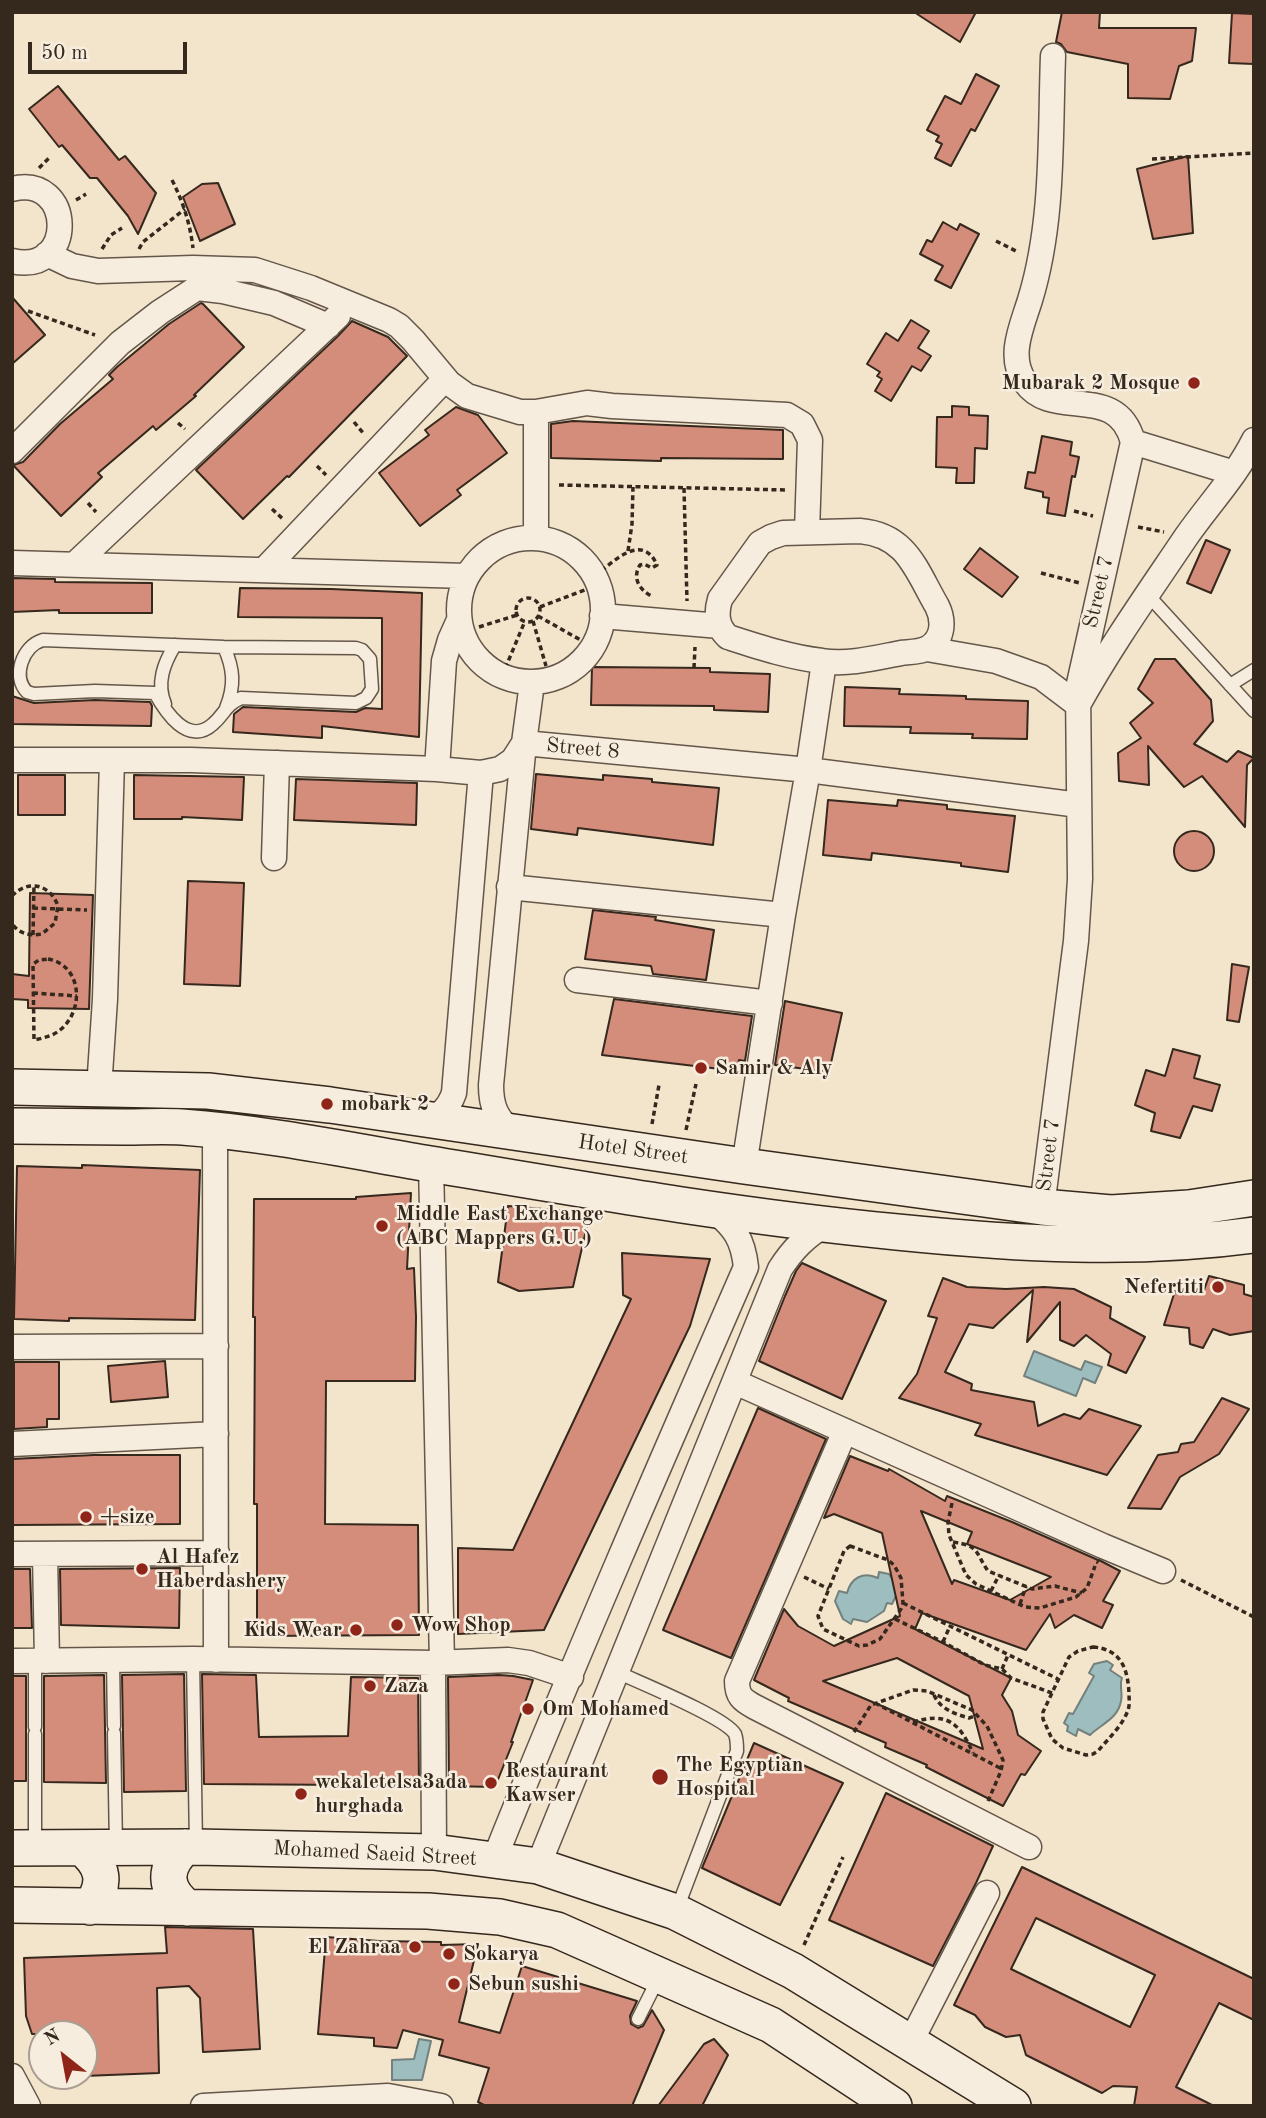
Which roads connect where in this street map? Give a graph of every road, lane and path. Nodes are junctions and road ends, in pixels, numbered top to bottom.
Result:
1 (1053, 56) dead end
2 (1254, 153) edge
3 (1152, 159) dead end
4 (172, 180) dead end
5 (12, 190) edge
6 (185, 209) junction
7 (47, 254) junction
8 (12, 261) edge
9 (193, 268) junction
10 (141, 269) junction
11 (351, 303) junction
12 (28, 311) dead end
13 (328, 326) junction
14 (120, 344) junction
15 (445, 379) junction
16 (536, 412) junction
17 (1254, 440) edge
18 (1133, 442) junction
19 (12, 451) edge
20 (1234, 473) junction
21 (536, 485) junction
22 (633, 486) junction
23 (684, 488) junction
24 (808, 490) junction
25 (807, 533) junction
26 (536, 538) junction
27 (628, 551) junction
28 (12, 563) edge
29 (75, 564) junction
30 (264, 570) junction
31 (1041, 573) dead end
32 (467, 576) junction
33 (596, 581) junction
34 (1100, 588) junction
35 (1148, 595) junction
36 (687, 597) junction
37 (654, 598) dead end
38 (677, 601) dead end
39 (540, 607) junction
40 (517, 615) junction
41 (538, 616) junction
42 (602, 616) junction
43 (525, 621) junction
44 (533, 621) junction
45 (688, 624) junction
46 (461, 626) junction
47 (720, 626) junction
48 (175, 645) junction
49 (224, 647) junction
50 (593, 647) junction
51 (927, 649) junction
52 (824, 662) junction
53 (1254, 670) edge
54 (502, 676) junction
55 (541, 681) junction
56 (1230, 685) junction
57 (1078, 705) junction
58 (226, 708) junction
59 (1254, 711) edge
60 (170, 715) junction
61 (524, 743) junction
62 (192, 745) junction
63 (12, 760) edge
64 (112, 760) junction
65 (277, 763) junction
66 (437, 769) junction
67 (808, 770) junction
68 (481, 773) junction
69 (1079, 805) junction
70 (274, 858) dead end
71 (34, 885) junction
72 (509, 887) junction
73 (12, 897) edge
74 (33, 908) junction
75 (58, 909) junction
76 (107, 910) junction
77 (783, 915) junction
78 (12, 924) edge
79 (33, 935) junction
80 (577, 980) dead end
81 (33, 993) junction
82 (77, 996) junction
83 (770, 1003) junction
84 (696, 1084) dead end
85 (659, 1085) dead end
86 (12, 1087) edge
87 (99, 1089) junction
88 (330, 1105) junction
89 (428, 1120) junction
90 (12, 1126) edge
91 (215, 1130) junction
92 (512, 1132) junction
93 (324, 1145) junction
94 (646, 1152) junction
95 (681, 1157) junction
96 (431, 1164) junction
97 (744, 1166) junction
98 (1254, 1198) edge
99 (1042, 1207) junction
100 (713, 1210) junction
101 (825, 1225) junction
102 (1254, 1236) edge
103 (216, 1346) junction
104 (12, 1347) edge
105 (735, 1382) junction
106 (845, 1430) junction
107 (216, 1434) junction
108 (12, 1444) edge
109 (957, 1481) junction
110 (953, 1542) junction
111 (1103, 1546) junction
112 (216, 1553) junction
113 (12, 1554) edge
114 (45, 1554) junction
115 (1163, 1571) joint
116 (999, 1575) junction
117 (1026, 1586) junction
118 (991, 1591) junction
119 (1082, 1593) junction
120 (903, 1603) junction
121 (1020, 1604) junction
122 (1254, 1616) edge
123 (895, 1619) junction
124 (950, 1626) junction
125 (943, 1642) junction
126 (1008, 1655) junction
127 (113, 1660) junction
128 (205, 1660) junction
129 (31, 1661) edge
130 (437, 1663) junction
131 (1002, 1669) junction
132 (617, 1672) junction
133 (571, 1677) junction
134 (1059, 1679) junction
135 (933, 1693) junction
136 (1052, 1693) junction
137 (875, 1703) junction
138 (951, 1711) junction
139 (978, 1715) junction
140 (913, 1722) junction
141 (948, 1722) junction
142 (842, 1753) junction
143 (974, 1754) junction
144 (1002, 1769) junction
145 (979, 1821) junction
146 (191, 1847) junction
147 (1029, 1847) dead end
148 (24, 1848) edge
149 (99, 1848) junction
150 (435, 1852) junction
151 (843, 1857) dead end
152 (494, 1860) junction
153 (538, 1866) junction
154 (987, 1893) dead end
155 (12, 1905) edge
156 (90, 1907) junction
157 (188, 1908) junction
158 (676, 1913) junction
159 (793, 1971) junction
160 (660, 1975) junction
161 (638, 2019) dead end
162 (909, 2043) junction
163 (12, 2076) edge
164 (972, 2093) edge
165 (28, 2106) edge
166 (203, 2106) edge
167 (441, 2106) edge
168 (894, 2106) edge
169 (1013, 2106) edge

1 - 18 street
2 - 3 path
4 - 6 path
5 - 7 street
6 - 9 path
6 - 10 path
7 - 8 street
7 - 10 street
9 - 10 street
9 - 11 street
11 - 13 street
11 - 15 street
12 - 14 path
13 - 14 street
13 - 29 street
14 - 19 street
15 - 16 street
15 - 30 street
16 - 21 street
16 - 24 street
17 - 20 street
18 - 20 street
18 - 34 street, Street 7
20 - 35 street
21 - 22 path
21 - 26 street
22 - 23 path
22 - 27 path
23 - 24 path
23 - 36 path
24 - 25 street
25 - 47 street
25 - 51 street
26 - 32 street
26 - 33 street
27 - 33 path
27 - 37 path
28 - 29 street
29 - 30 street
30 - 32 street
31 - 34 path
32 - 46 street
33 - 39 path
33 - 42 street
34 - 57 street, Street 7
35 - 56 lane
35 - 57 street
36 - 38 path
36 - 45 path
39 - 40 path
39 - 41 path
40 - 43 path
40 - 46 path
41 - 44 path
41 - 50 path
42 - 45 street
42 - 50 street
43 - 44 path
43 - 54 path
44 - 55 path
45 - 47 street
46 - 54 street
46 - 66 street
47 - 52 street
48 - 49 lane
48 - 60 lane
48 - 60 lane
49 - 58 lane
49 - 58 lane
50 - 55 street
51 - 52 street
51 - 57 street
52 - 67 street
53 - 56 lane
54 - 55 street
55 - 61 street
56 - 59 lane
57 - 69 street, Street 7
58 - 62 lane
60 - 62 lane
61 - 67 street, Street 8
61 - 68 street, Street 8
61 - 72 street
62 - 64 street, Street 8
62 - 65 street, Street 8
63 - 64 street, Street 8
64 - 76 street
65 - 66 street, Street 8
65 - 70 street
66 - 68 street, Street 8
67 - 69 street, Street 8
67 - 77 street
68 - 89 street
69 - 99 street, Street 7
71 - 73 path
71 - 74 path
71 - 75 path
72 - 77 street
72 - 92 street
74 - 75 path
74 - 79 path
75 - 76 path
75 - 79 path
76 - 87 street
77 - 83 street
78 - 79 path
80 - 83 street
81 - 82 path
81 - 82 path
81 - 82 path
83 - 97 street
84 - 95 path
85 - 94 path
86 - 87 street, Hotel Street
87 - 88 street, Hotel Street
88 - 89 street, Hotel Street
88 - 93 street
89 - 92 street, Hotel Street
90 - 91 street
91 - 93 street
91 - 103 street
92 - 94 street, Hotel Street
93 - 96 street
94 - 95 street, Hotel Street
95 - 97 street, Hotel Street
96 - 100 street
96 - 130 street
97 - 99 street, Hotel Street
98 - 99 street, Hotel Street
100 - 101 street
100 - 133 street
101 - 102 street
101 - 105 street
103 - 104 street
103 - 107 street
105 - 106 street
105 - 132 street
106 - 109 street
106 - 142 street
107 - 108 street
107 - 112 street
109 - 110 path
109 - 111 street
110 - 116 path
110 - 118 path
111 - 115 street
111 - 119 path
112 - 114 street
112 - 128 street
113 - 114 street
114 - 129 street
115 - 122 path
116 - 117 path
116 - 118 path
117 - 119 path
117 - 121 path
118 - 121 path
119 - 121 path
120 - 123 path
120 - 123 path
120 - 124 path
123 - 125 path
124 - 125 path
124 - 126 path
125 - 131 path
126 - 131 path
126 - 134 path
127 - 128 street
127 - 129 street
127 - 149 lane
128 - 130 street
128 - 146 lane
129 - 148 lane
130 - 133 street
130 - 150 street
131 - 136 path
132 - 153 street
132 - 158 lane
133 - 152 street
134 - 136 path
134 - 136 path
135 - 137 path
135 - 138 path
135 - 139 path
137 - 140 path
137 - 142 path
138 - 139 path
138 - 141 path
139 - 144 path
140 - 141 path
140 - 143 path
141 - 143 path
142 - 145 street
143 - 144 path
144 - 145 path
145 - 147 street
146 - 149 street, Mohamed Saeid Street
146 - 150 street, Mohamed Saeid Street
146 - 157 street
148 - 149 street, Mohamed Saeid Street
149 - 156 street
150 - 152 street, Mohamed Saeid Street
151 - 159 path
152 - 153 street, Mohamed Saeid Street
153 - 158 street, Mohamed Saeid Street
154 - 162 street
155 - 156 street
156 - 157 street
157 - 160 street
158 - 159 street, Mohamed Saeid Street
159 - 162 street, Mohamed Saeid Street
160 - 161 lane
160 - 168 street
162 - 164 street, Mohamed Saeid Street
163 - 165 street
164 - 169 street, Mohamed Saeid Street
166 - 167 street

